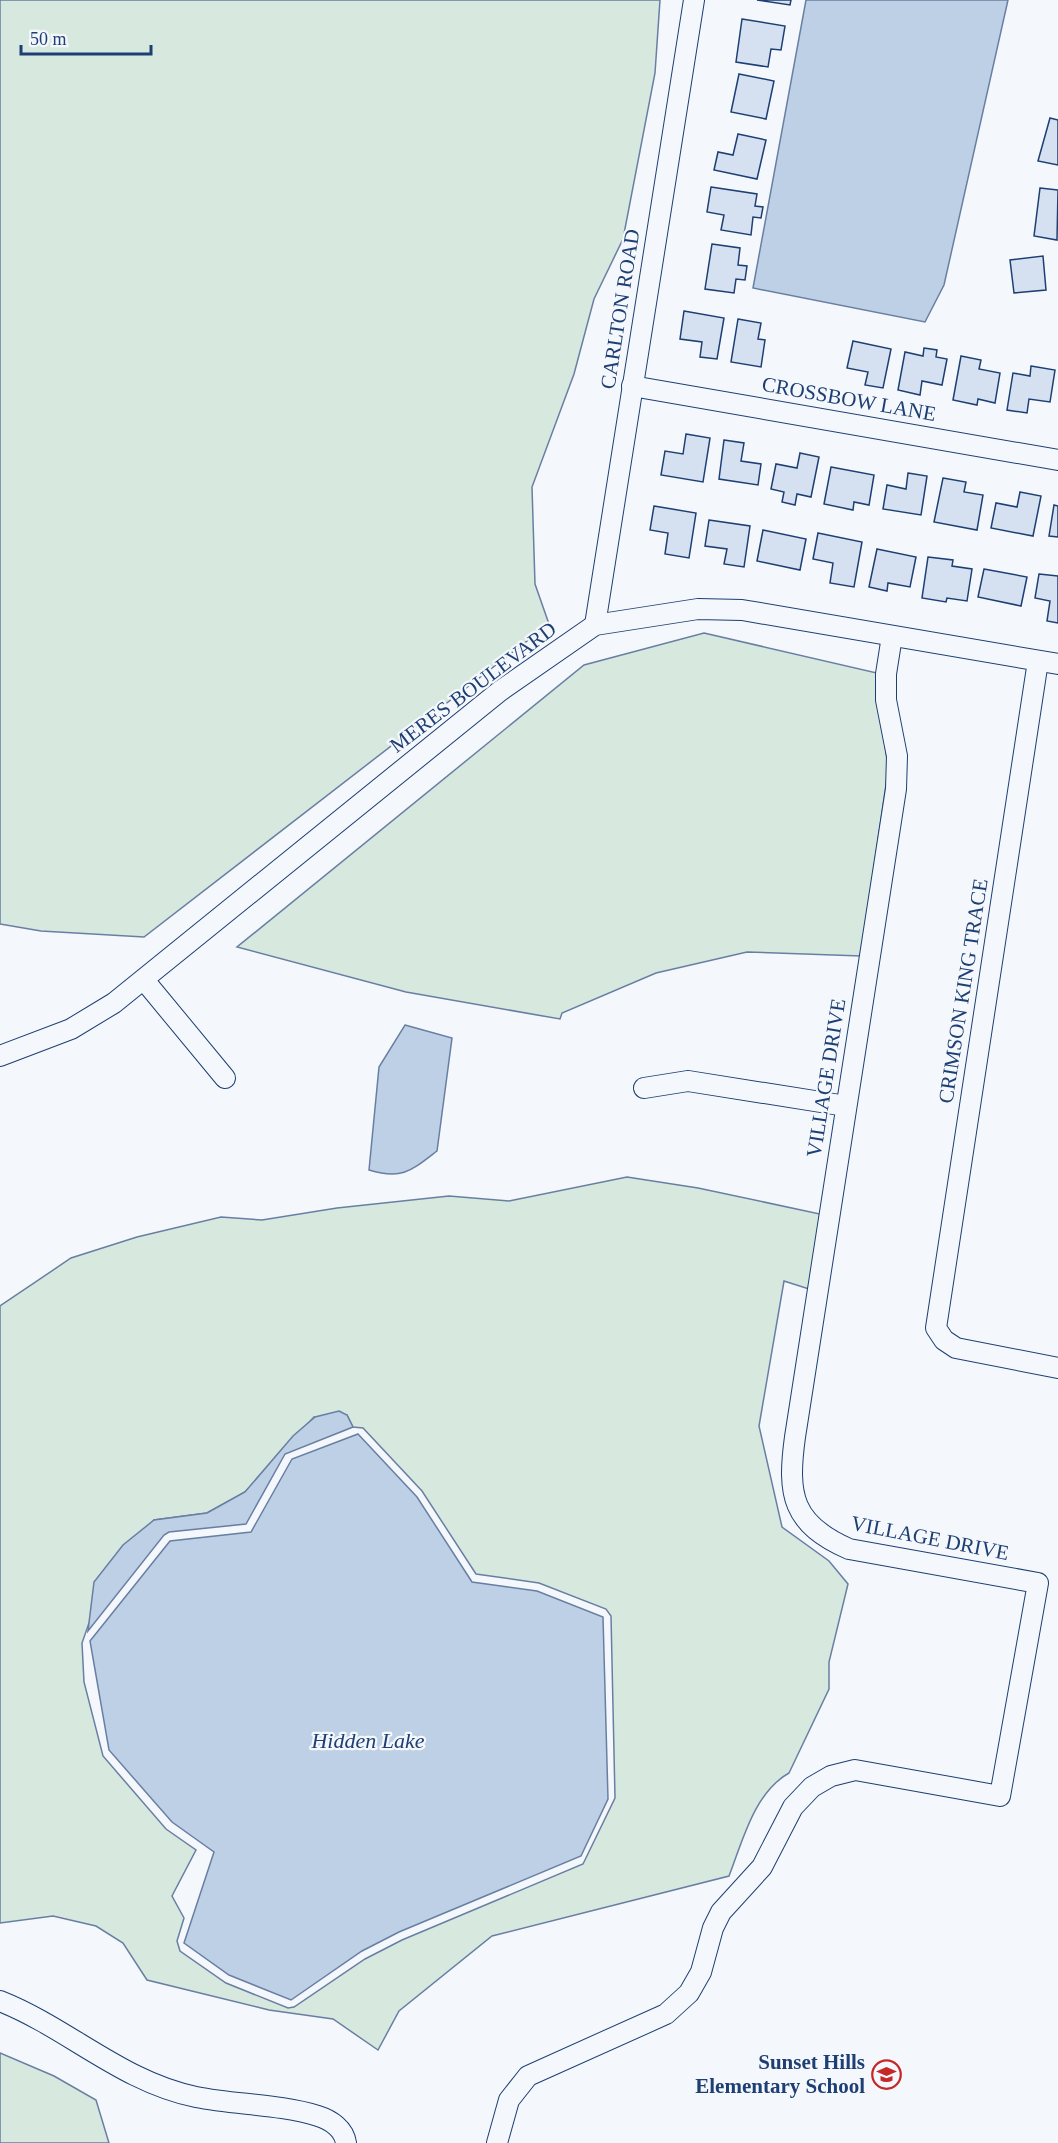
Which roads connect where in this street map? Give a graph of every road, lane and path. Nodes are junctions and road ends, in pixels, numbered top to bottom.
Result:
1 (694, 0) edge
2 (632, 386) junction
3 (1058, 460) edge
4 (595, 625) junction
5 (892, 636) junction
6 (1038, 661) junction
7 (1058, 664) edge
8 (144, 980) junction
9 (0, 1056) edge
10 (225, 1078) dead end
11 (644, 1088) dead end
12 (846, 1106) junction
13 (1058, 1368) edge
14 (0, 2001) edge
15 (345, 2143) edge
16 (497, 2143) edge

1 - 2 street, CARLTON ROAD
2 - 3 street, CROSSBOW LANE
2 - 4 street, CARLTON ROAD
4 - 5 street, MERES BOULEVARD
4 - 8 street, MERES BOULEVARD
5 - 6 street, MERES BOULEVARD
5 - 12 street, VILLAGE DRIVE
6 - 7 street, MERES BOULEVARD
6 - 13 street, CRIMSON KING TRACE
8 - 9 street, MERES BOULEVARD
8 - 10 street
11 - 12 street
12 - 16 street, VILLAGE DRIVE
14 - 15 street

